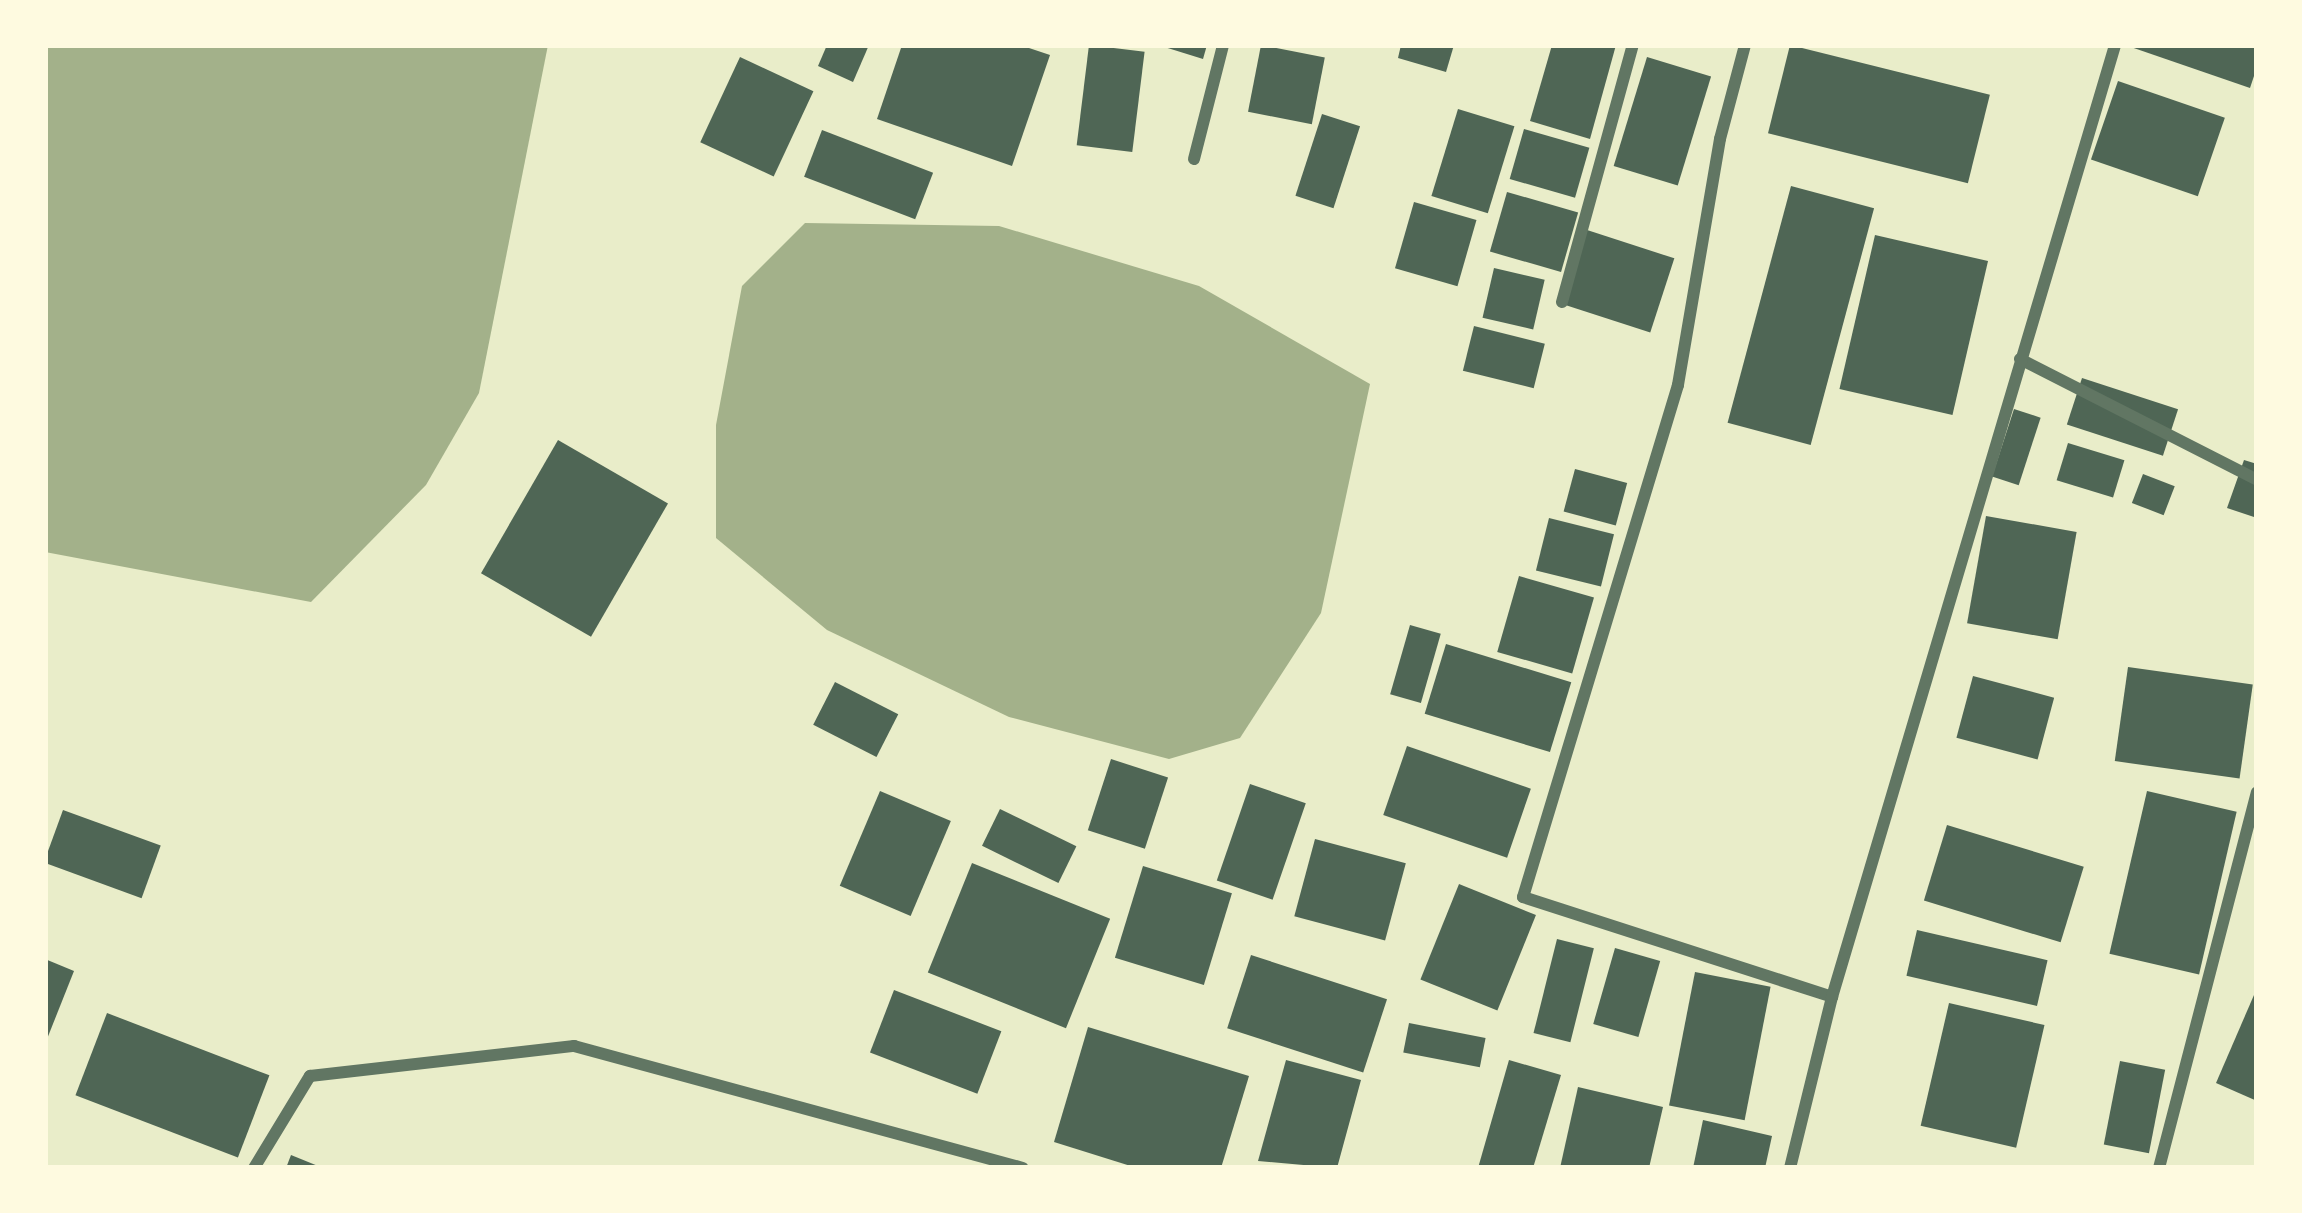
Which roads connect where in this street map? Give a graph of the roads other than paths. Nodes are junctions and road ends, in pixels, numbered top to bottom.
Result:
1 (1223, 45) edge
2 (1633, 45) edge
3 (1745, 45) edge
4 (2115, 45) edge
5 (1194, 160) dead end
6 (1562, 302) dead end
7 (2020, 359) junction
8 (2257, 480) edge
9 (2257, 793) edge
10 (1832, 997) junction
11 (254, 1168) edge
12 (1023, 1168) edge
13 (1790, 1168) edge
14 (2159, 1168) edge

1 - 5 street
2 - 6 street
3 - 10 street
4 - 7 street
7 - 8 street
7 - 10 street
9 - 14 street
10 - 13 street
11 - 12 street

